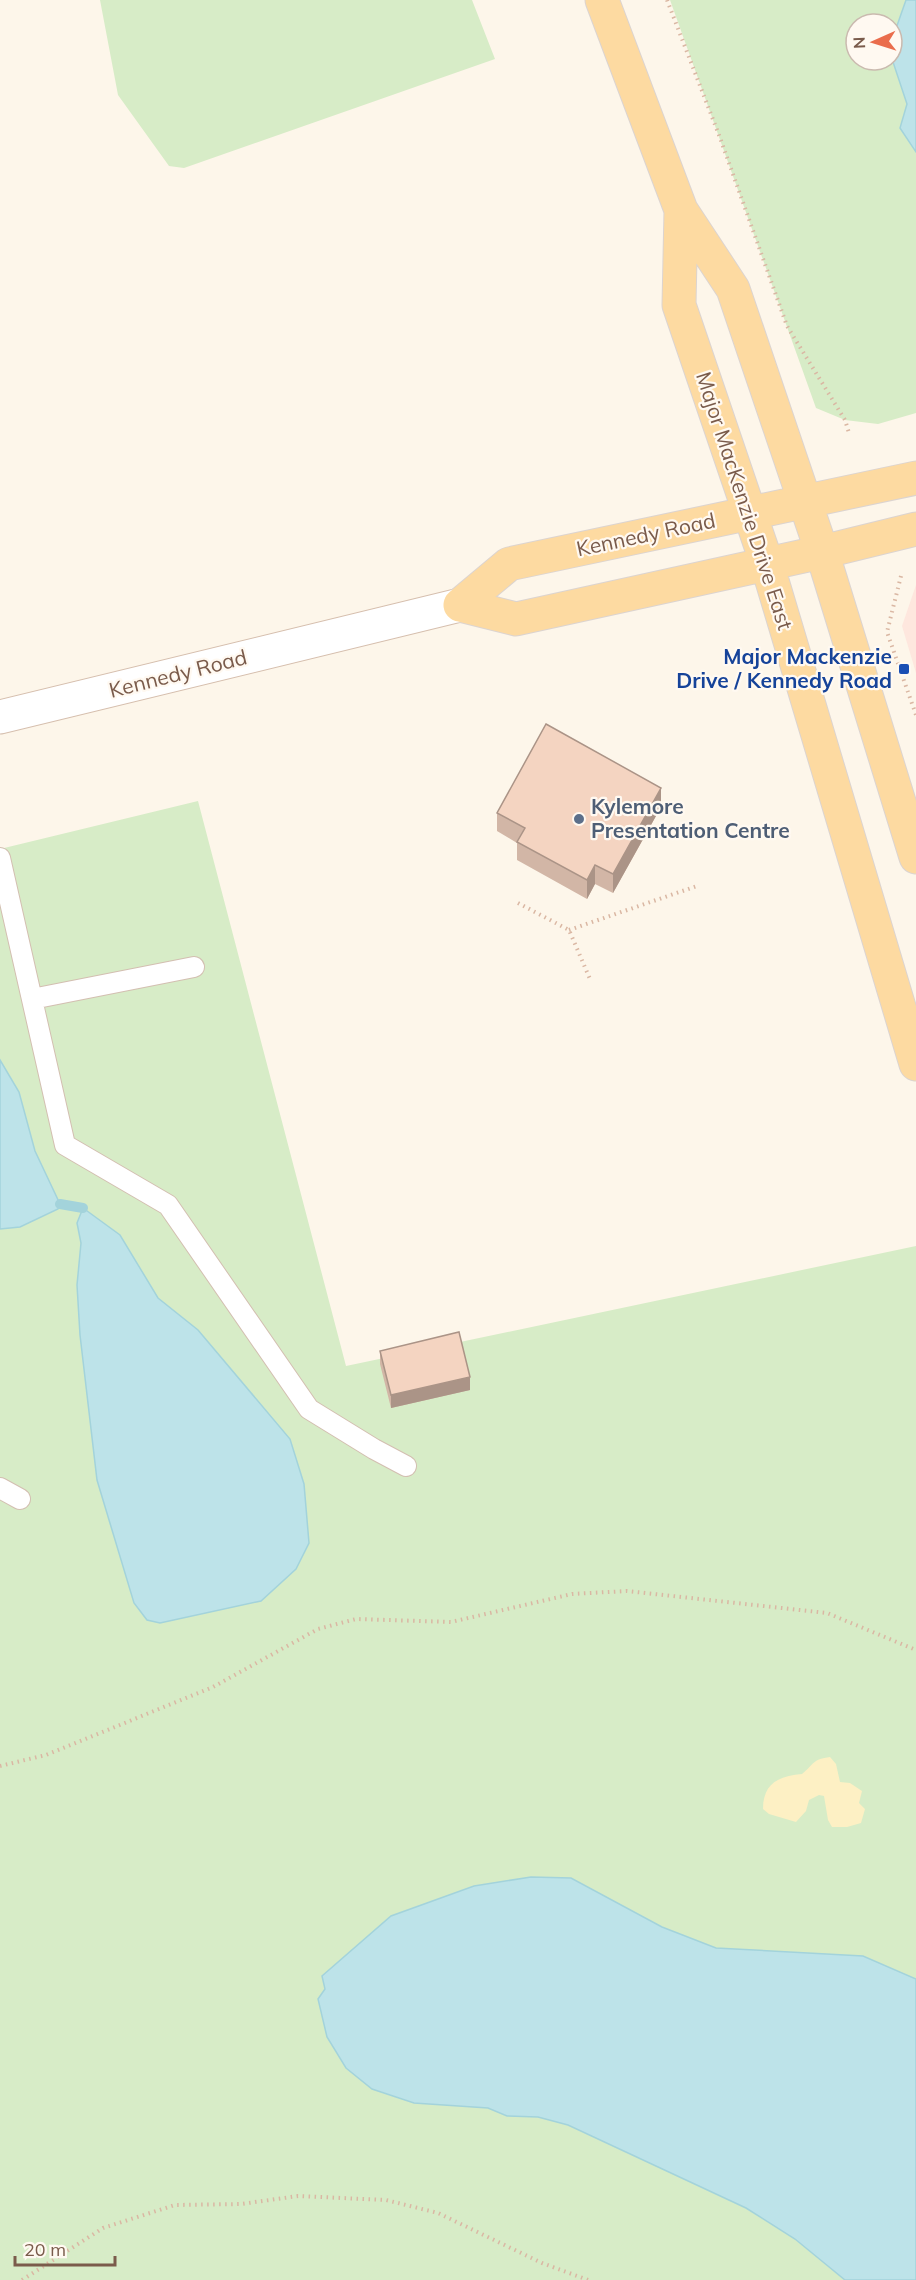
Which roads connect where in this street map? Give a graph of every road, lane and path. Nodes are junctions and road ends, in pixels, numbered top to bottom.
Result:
1 (602, 0) edge
2 (667, 0) edge
3 (681, 210) junction
4 (849, 433) dead end
5 (916, 478) edge
6 (805, 502) junction
7 (751, 514) junction
8 (916, 529) edge
9 (822, 552) junction
10 (767, 564) junction
11 (901, 576) dead end
12 (460, 605) junction
13 (916, 715) edge
14 (0, 717) edge
15 (916, 857) edge
16 (0, 858) edge
17 (696, 886) dead end
18 (518, 903) dead end
19 (569, 930) junction
20 (194, 967) dead end
21 (590, 979) dead end
22 (32, 999) junction
23 (916, 1064) edge
24 (405, 1466) dead end
25 (0, 1488) edge
26 (20, 1499) dead end
27 (916, 1650) edge
28 (0, 1766) edge
29 (22, 2280) edge
30 (588, 2280) edge

1 - 3 main road, Major MacKenzie Drive East
2 - 4 path
3 - 6 main road, Major MacKenzie Drive East
3 - 7 main road, Major MacKenzie Drive East
5 - 6 main road, Kennedy Road
6 - 7 main road, Kennedy Road
6 - 9 main road, Major MacKenzie Drive East
7 - 10 main road, Major MacKenzie Drive East
7 - 12 main road, Kennedy Road
8 - 9 main road, Kennedy Road
9 - 10 main road, Kennedy Road
9 - 15 main road, Major MacKenzie Drive East
10 - 12 main road, Kennedy Road
10 - 23 main road, Major MacKenzie Drive East
11 - 13 path
12 - 14 main road, Kennedy Road
16 - 22 lane
17 - 19 path
18 - 19 path
19 - 21 path
20 - 22 lane
22 - 24 lane
25 - 26 lane
27 - 28 path
29 - 30 path

